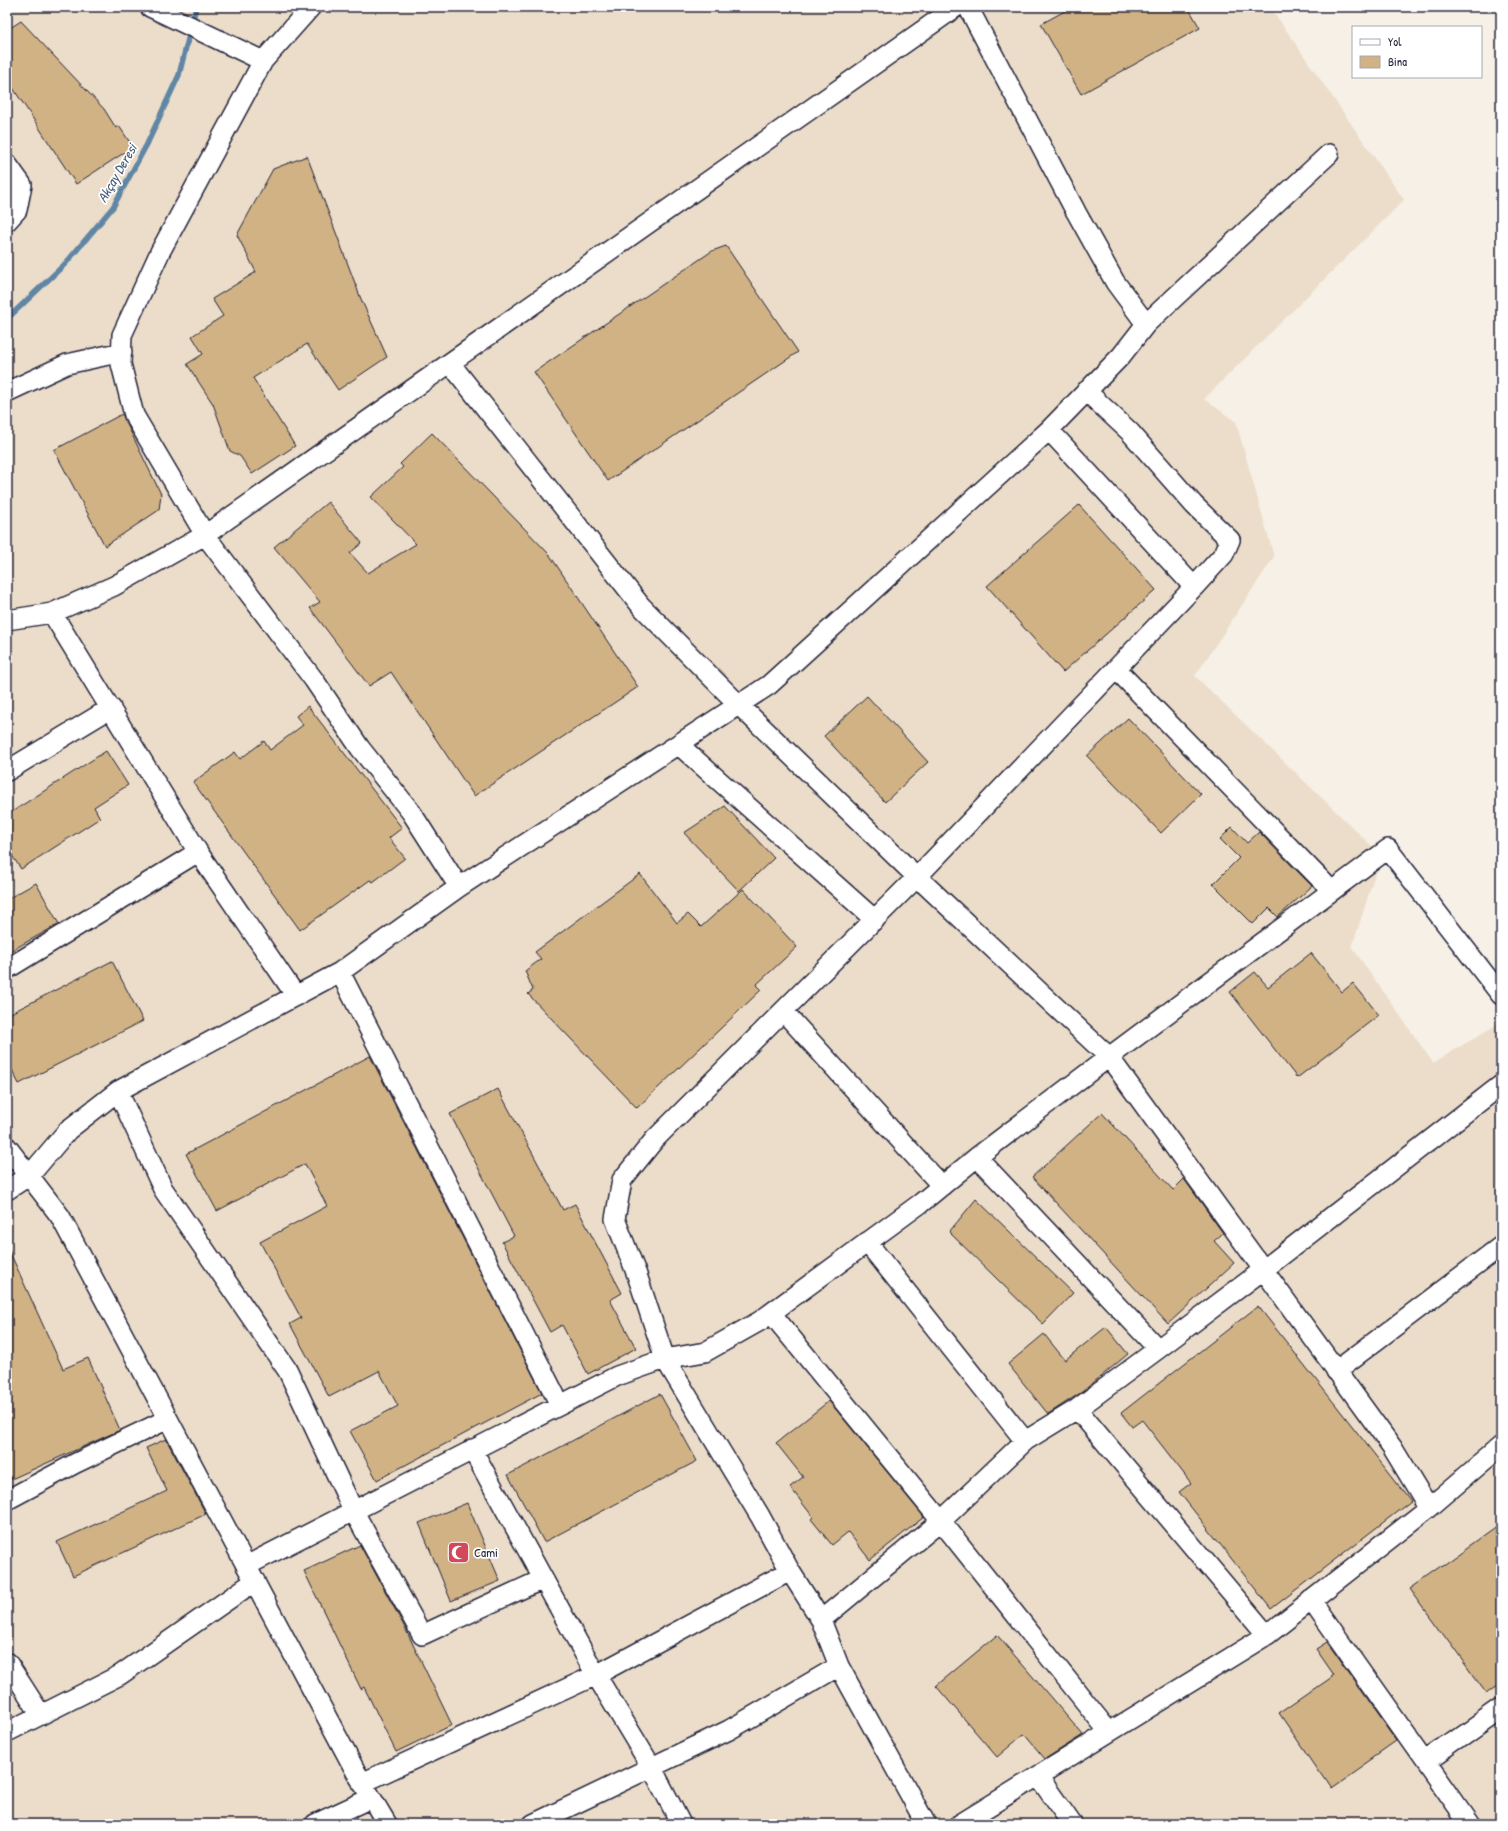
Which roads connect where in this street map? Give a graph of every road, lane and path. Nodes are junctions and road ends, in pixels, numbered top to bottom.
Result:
1 (311, 7) edge
2 (956, 7) edge
3 (968, 7) edge
4 (158, 9) edge
5 (263, 61) junction
6 (1328, 154) dead end
7 (7, 164) edge
8 (7, 221) edge
9 (1146, 324) junction
10 (122, 352) junction
11 (450, 363) junction
12 (1086, 391) junction
13 (7, 392) edge
14 (1049, 430) junction
15 (205, 536) junction
16 (1194, 587) junction
17 (52, 613) junction
18 (7, 620) edge
19 (1116, 668) junction
20 (739, 705) junction
21 (111, 708) junction
22 (679, 745) junction
23 (7, 771) edge
24 (198, 852) junction
25 (917, 877) junction
26 (459, 887) junction
27 (1332, 891) junction
28 (874, 920) junction
29 (7, 969) edge
30 (340, 972) junction
31 (1501, 995) edge
32 (296, 996) junction
33 (782, 1011) junction
34 (1109, 1057) junction
35 (1501, 1085) edge
36 (118, 1091) junction
37 (7, 1147) edge
38 (978, 1157) junction
39 (30, 1175) junction
40 (942, 1186) junction
41 (7, 1190) edge
42 (867, 1242) junction
43 (1501, 1246) edge
44 (1263, 1270) junction
45 (771, 1313) junction
46 (1158, 1349) junction
47 (665, 1359) junction
48 (1336, 1370) junction
49 (560, 1405) junction
50 (1077, 1409) junction
51 (168, 1419) junction
52 (1025, 1441) junction
53 (1501, 1446) edge
54 (472, 1449) junction
55 (7, 1500) edge
56 (1429, 1508) junction
57 (353, 1510) junction
58 (941, 1521) junction
59 (790, 1570) junction
60 (250, 1574) junction
61 (543, 1579) junction
62 (1311, 1600) junction
63 (821, 1620) junction
64 (1267, 1635) junction
65 (7, 1662) edge
66 (839, 1666) junction
67 (596, 1676) junction
68 (1501, 1708) edge
69 (42, 1715) junction
70 (7, 1732) edge
71 (1109, 1732) junction
72 (1425, 1762) junction
73 (652, 1768) junction
74 (1038, 1776) junction
75 (367, 1791) junction
76 (1467, 1823) edge
77 (315, 1824) edge
78 (387, 1824) edge
79 (533, 1824) edge
80 (682, 1824) edge
81 (926, 1824) edge
82 (960, 1824) edge
83 (1072, 1824) edge

1 - 5 street
2 - 11 street
3 - 9 street
4 - 5 street
5 - 10 street
6 - 9 street
7 - 8 street
9 - 12 street
10 - 13 street
10 - 15 street
11 - 15 street
11 - 20 street
12 - 14 street
12 - 16 street
14 - 16 street
14 - 20 street
15 - 17 street
15 - 26 street
16 - 19 street
17 - 18 street
17 - 21 street
19 - 25 street
19 - 27 street
20 - 22 street
20 - 25 street
21 - 23 street
21 - 24 street
22 - 26 street
22 - 28 street
24 - 29 street
24 - 32 street
25 - 28 street
25 - 34 street
26 - 30 street
27 - 31 street
27 - 34 street
28 - 33 street
30 - 32 street
30 - 49 street
32 - 36 street
33 - 40 street
33 - 47 street
34 - 38 street
34 - 44 street
35 - 44 street
36 - 39 street
36 - 57 street
37 - 39 street
38 - 40 street
38 - 46 street
39 - 41 street
39 - 51 street
40 - 42 street
42 - 45 street
42 - 52 street
43 - 48 street
44 - 46 street
44 - 48 street
45 - 47 street
45 - 58 street
46 - 50 street
47 - 49 street
47 - 59 street
48 - 56 street
49 - 54 street
50 - 52 street
50 - 64 street
51 - 55 street
51 - 60 street
52 - 58 street
53 - 56 street
54 - 57 street
54 - 61 street
56 - 62 street
57 - 60 street
57 - 61 street
58 - 63 street
58 - 71 street
59 - 63 street
59 - 67 street
60 - 69 street
60 - 75 street
61 - 67 street
62 - 64 street
62 - 72 street
63 - 66 street
64 - 71 street
65 - 69 street
66 - 73 street
66 - 81 street
67 - 73 street
67 - 75 street
68 - 72 street
69 - 70 street
71 - 74 street
72 - 76 street
73 - 79 street
73 - 80 street
74 - 82 street
74 - 83 street
75 - 77 street
75 - 78 street

